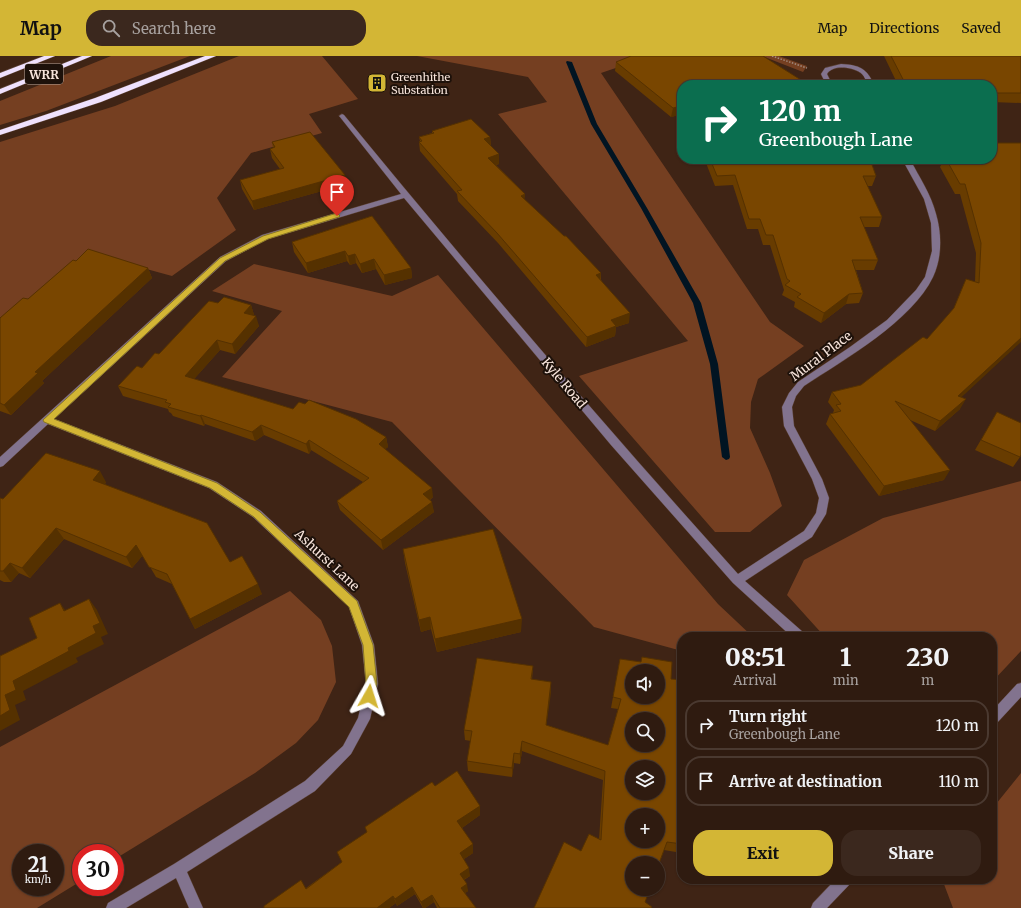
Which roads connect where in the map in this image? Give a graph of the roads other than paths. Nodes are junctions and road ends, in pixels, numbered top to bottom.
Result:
1 (51, 56) edge
2 (88, 56) edge
3 (212, 56) edge
4 (0, 76) edge
5 (827, 80) edge
6 (869, 80) edge
7 (0, 92) edge
8 (342, 116) dead end
9 (0, 133) edge
10 (909, 164) edge
11 (406, 195) junction
12 (47, 420) junction
13 (0, 462) edge
14 (737, 580) junction
15 (794, 632) edge
16 (1021, 688) edge
17 (997, 714) edge
18 (179, 868) junction
19 (840, 884) edge
20 (113, 908) edge
21 (196, 908) edge
22 (818, 908) edge

1 - 4 highway, WRR
2 - 7 highway, WRR
3 - 9 highway
5 - 6 street
8 - 11 street, Kyle Road
10 - 14 street, Mural Place
11 - 12 street
11 - 14 street, Kyle Road
12 - 13 street
12 - 18 street, Ashurst Lane
14 - 15 street, Kyle Road
16 - 17 street
18 - 20 street, Ashurst Lane
18 - 21 street
19 - 22 street

